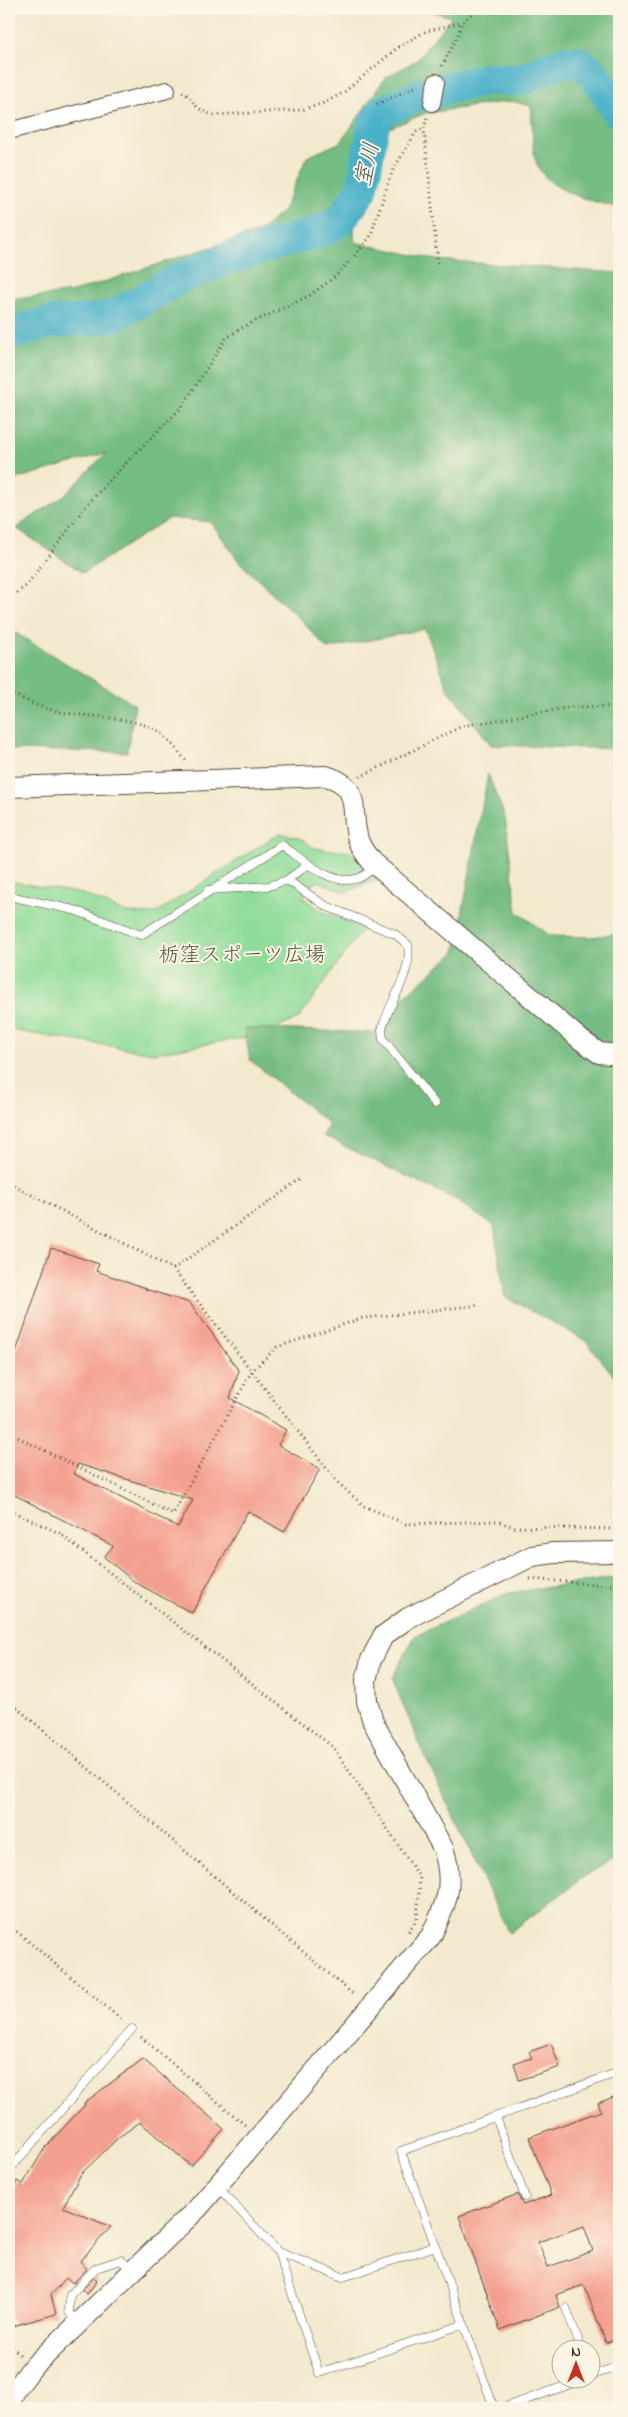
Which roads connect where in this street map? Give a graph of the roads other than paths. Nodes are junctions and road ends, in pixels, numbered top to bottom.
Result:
1 (436, 82) road end
2 (167, 90) road end
3 (432, 103) road end
4 (9, 131) edge
5 (9, 787) edge
6 (309, 864) junction
7 (375, 865) junction
8 (287, 880) junction
9 (208, 890) junction
10 (9, 896) edge
11 (619, 1055) edge
12 (435, 1104) dead end
13 (619, 1552) edge
14 (132, 2029) dead end
15 (619, 2072) edge
16 (496, 2117) junction
17 (9, 2170) edge
18 (217, 2186) junction
19 (525, 2197) dead end
20 (436, 2246) junction
21 (278, 2252) junction
22 (133, 2271) junction
23 (566, 2308) dead end
24 (78, 2323) junction
25 (464, 2324) junction
26 (578, 2340) edge
27 (619, 2366) edge
28 (600, 2372) edge
29 (554, 2390) edge
30 (9, 2407) edge
31 (494, 2408) edge
32 (503, 2408) edge

1 - 3 street
2 - 4 street
5 - 7 street
6 - 7 lane
6 - 8 lane
6 - 9 lane
7 - 11 street
8 - 9 lane
8 - 12 lane
9 - 10 lane
13 - 18 street
14 - 17 lane
15 - 16 lane
16 - 19 lane
16 - 20 lane
18 - 21 lane
18 - 22 street
20 - 21 lane
20 - 25 lane
21 - 25 lane
22 - 24 street
22 - 24 lane
23 - 26 lane
24 - 30 street
25 - 31 lane
27 - 28 lane
29 - 32 lane

